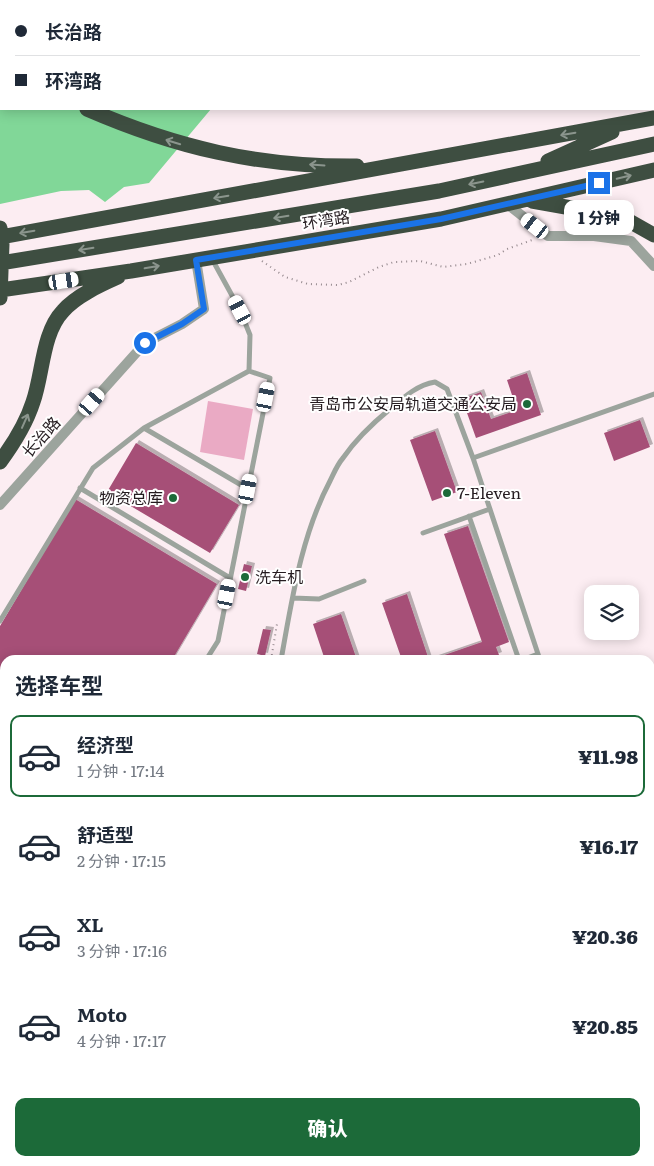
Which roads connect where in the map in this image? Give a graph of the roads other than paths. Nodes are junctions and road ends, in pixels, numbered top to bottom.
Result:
1 (89, 110) edge
2 (654, 118) edge
3 (633, 122) junction
4 (654, 144) edge
5 (400, 165) junction
6 (654, 170) edge
7 (523, 173) junction
8 (526, 199) junction
9 (507, 204) junction
10 (0, 228) edge
11 (654, 235) edge
12 (0, 237) edge
13 (204, 259) junction
14 (0, 263) edge
15 (654, 266) edge
16 (131, 271) junction
17 (48, 283) junction
18 (0, 290) edge
19 (0, 298) edge
20 (0, 304) edge
21 (250, 371) junction
22 (654, 394) edge
23 (144, 428) junction
24 (473, 458) junction
25 (0, 462) edge
26 (80, 488) junction
27 (248, 489) junction
28 (0, 505) edge
29 (490, 509) junction
30 (469, 516) junction
31 (423, 533) dead end
32 (230, 578) junction
33 (364, 581) dead end
34 (293, 598) junction
35 (0, 621) edge
36 (209, 655) edge
37 (282, 655) edge
38 (518, 655) edge
39 (538, 655) edge

5 -> 1 highway
2 - 3 highway
3 -> 5 highway
3 - 7 highway
4 - 7 highway, 环湾路
5 -> 12 highway
8 -> 6 highway, 环湾路
7 -> 14 highway, 环湾路
8 - 9 highway, 环湾路
8 - 11 highway
9 - 13 highway, 环湾路
9 - 15 street
10 - 19 highway
16 -> 13 highway, 环湾路
13 - 21 lane
13 - 28 street, 长治路
16 - 17 highway, 环湾路
25 -> 16 highway
17 - 18 highway, 环湾路
17 - 20 highway
21 - 23 lane
21 - 27 lane
22 - 24 lane
23 - 26 lane
23 - 27 lane
24 - 29 lane
24 - 34 lane
26 - 32 lane
26 - 35 lane
27 - 32 lane
29 - 30 lane
29 - 39 lane
30 - 31 lane
30 - 38 lane
32 - 36 lane
33 - 34 lane
34 - 37 lane

